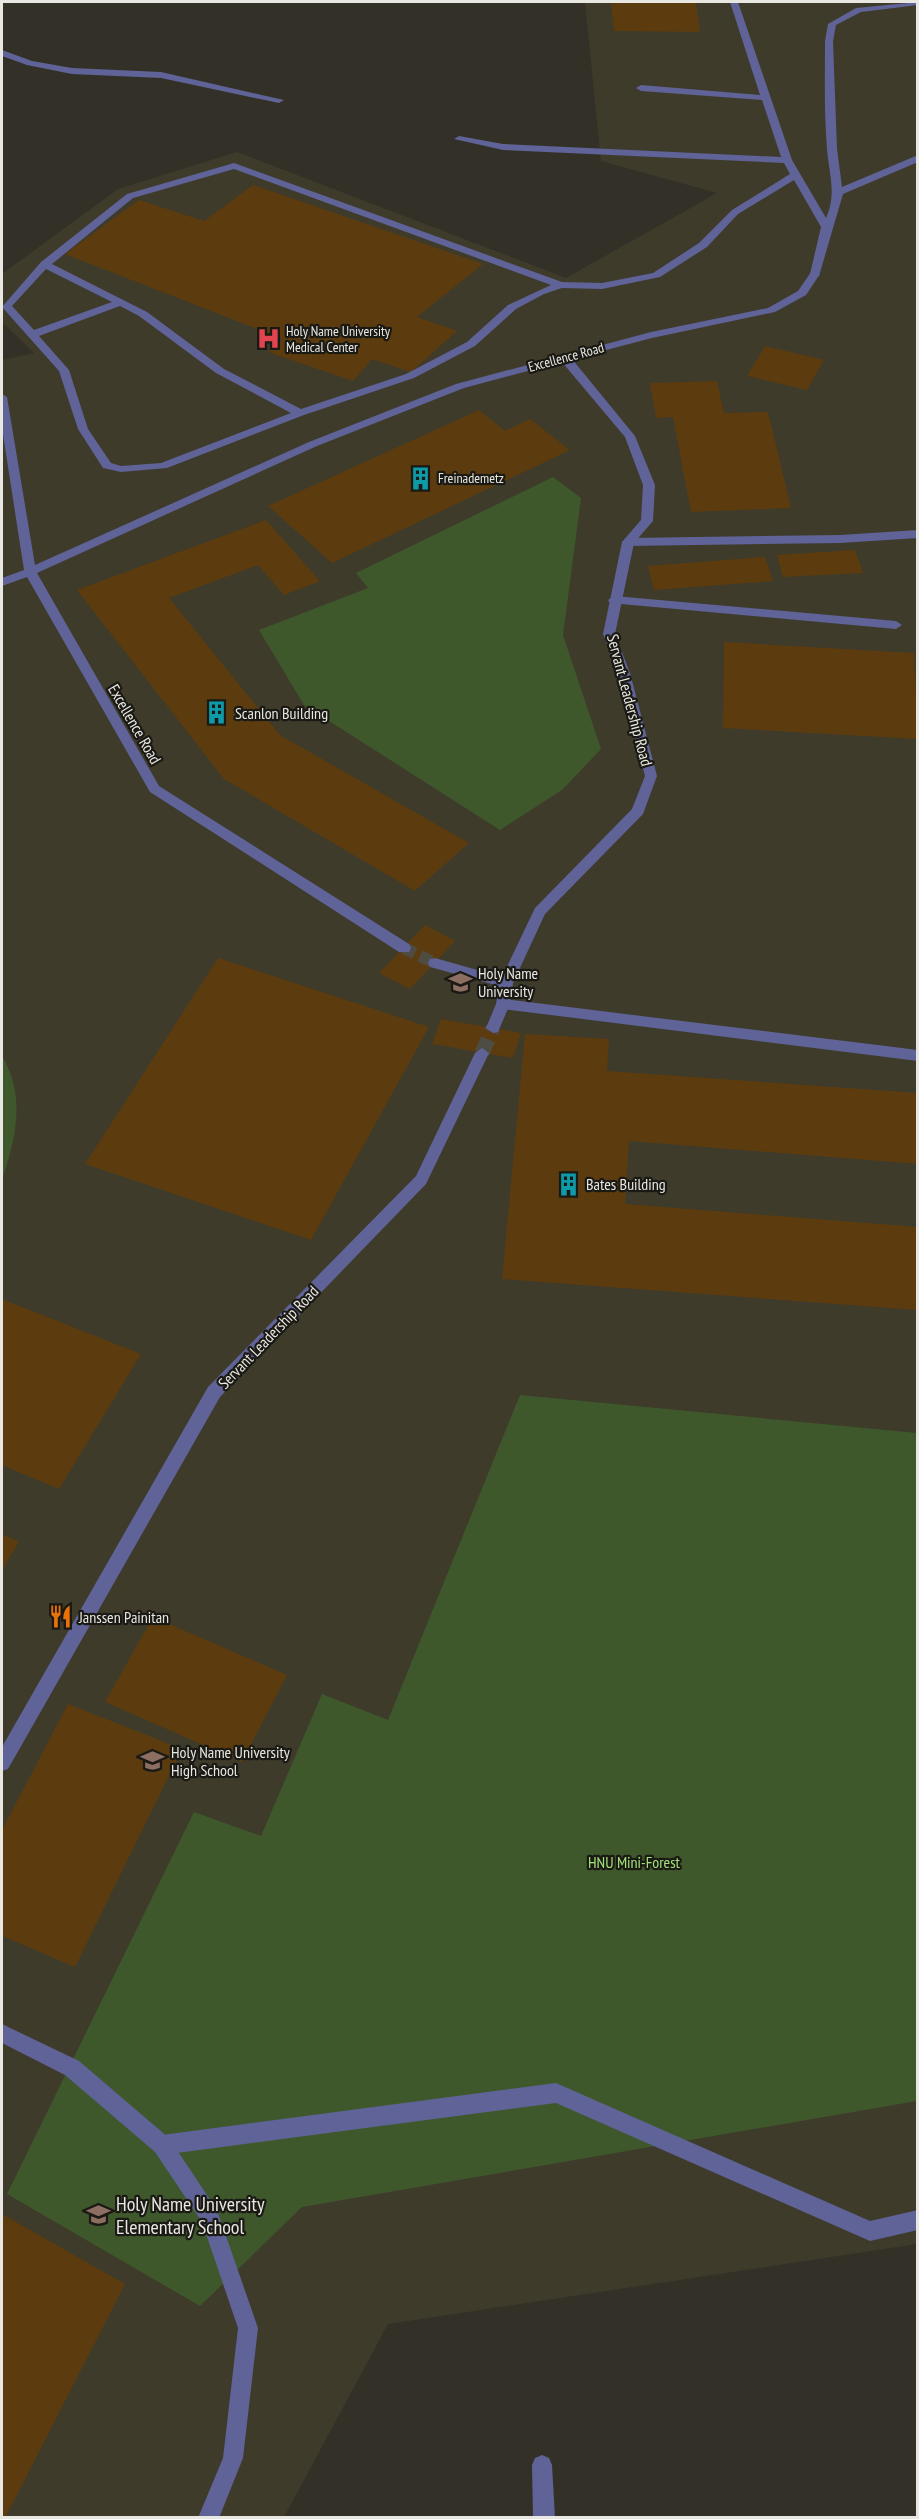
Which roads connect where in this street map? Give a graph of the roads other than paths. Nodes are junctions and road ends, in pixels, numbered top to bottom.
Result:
1 (734, 2) edge
2 (918, 2) edge
3 (2, 53) edge
4 (641, 88) dead end
5 (767, 98) junction
6 (279, 100) dead end
7 (459, 139) dead end
8 (918, 159) edge
9 (787, 160) junction
10 (796, 174) junction
11 (838, 192) junction
12 (826, 227) junction
13 (45, 264) junction
14 (561, 285) junction
15 (121, 302) junction
16 (4, 308) edge
17 (33, 334) junction
18 (564, 357) junction
19 (2, 397) edge
20 (300, 413) junction
21 (918, 534) edge
22 (628, 542) junction
23 (30, 572) junction
24 (2, 582) edge
25 (614, 600) junction
26 (896, 625) dead end
27 (404, 948) tunnel mouth
28 (435, 963) tunnel mouth
29 (506, 983) junction
30 (503, 1004) junction
31 (493, 1028) tunnel mouth
32 (482, 1053) tunnel mouth
33 (918, 1056) edge
34 (2, 1763) edge
35 (2, 2032) edge
36 (162, 2145) junction
37 (918, 2220) edge
38 (542, 2465) dead end
39 (208, 2517) edge
40 (544, 2517) edge

1 - 5 street
2 - 11 street
3 - 6 street
4 - 5 street
5 - 9 street
7 - 9 street
8 - 11 street
9 - 10 street
10 - 12 street
10 - 14 street
11 - 12 street
12 - 18 street, Excellence Road
13 - 14 street
13 - 15 street
13 - 16 street
14 - 20 street
15 - 17 street
15 - 20 street
16 - 17 street
17 - 20 street
18 - 22 street, Servant Leadership Road
18 - 23 street, Excellence Road
19 - 23 street, Excellence Road
21 - 22 street
22 - 25 street, Servant Leadership Road
23 - 24 street, Excellence Road
23 - 27 street, Excellence Road
25 - 26 street
25 - 29 street, Servant Leadership Road
28 - 29 street
29 - 30 street, Servant Leadership Road
30 - 31 street, Servant Leadership Road
30 - 33 street
32 - 34 street, Servant Leadership Road
35 - 36 street
36 - 37 street
36 - 39 street
38 - 40 street

